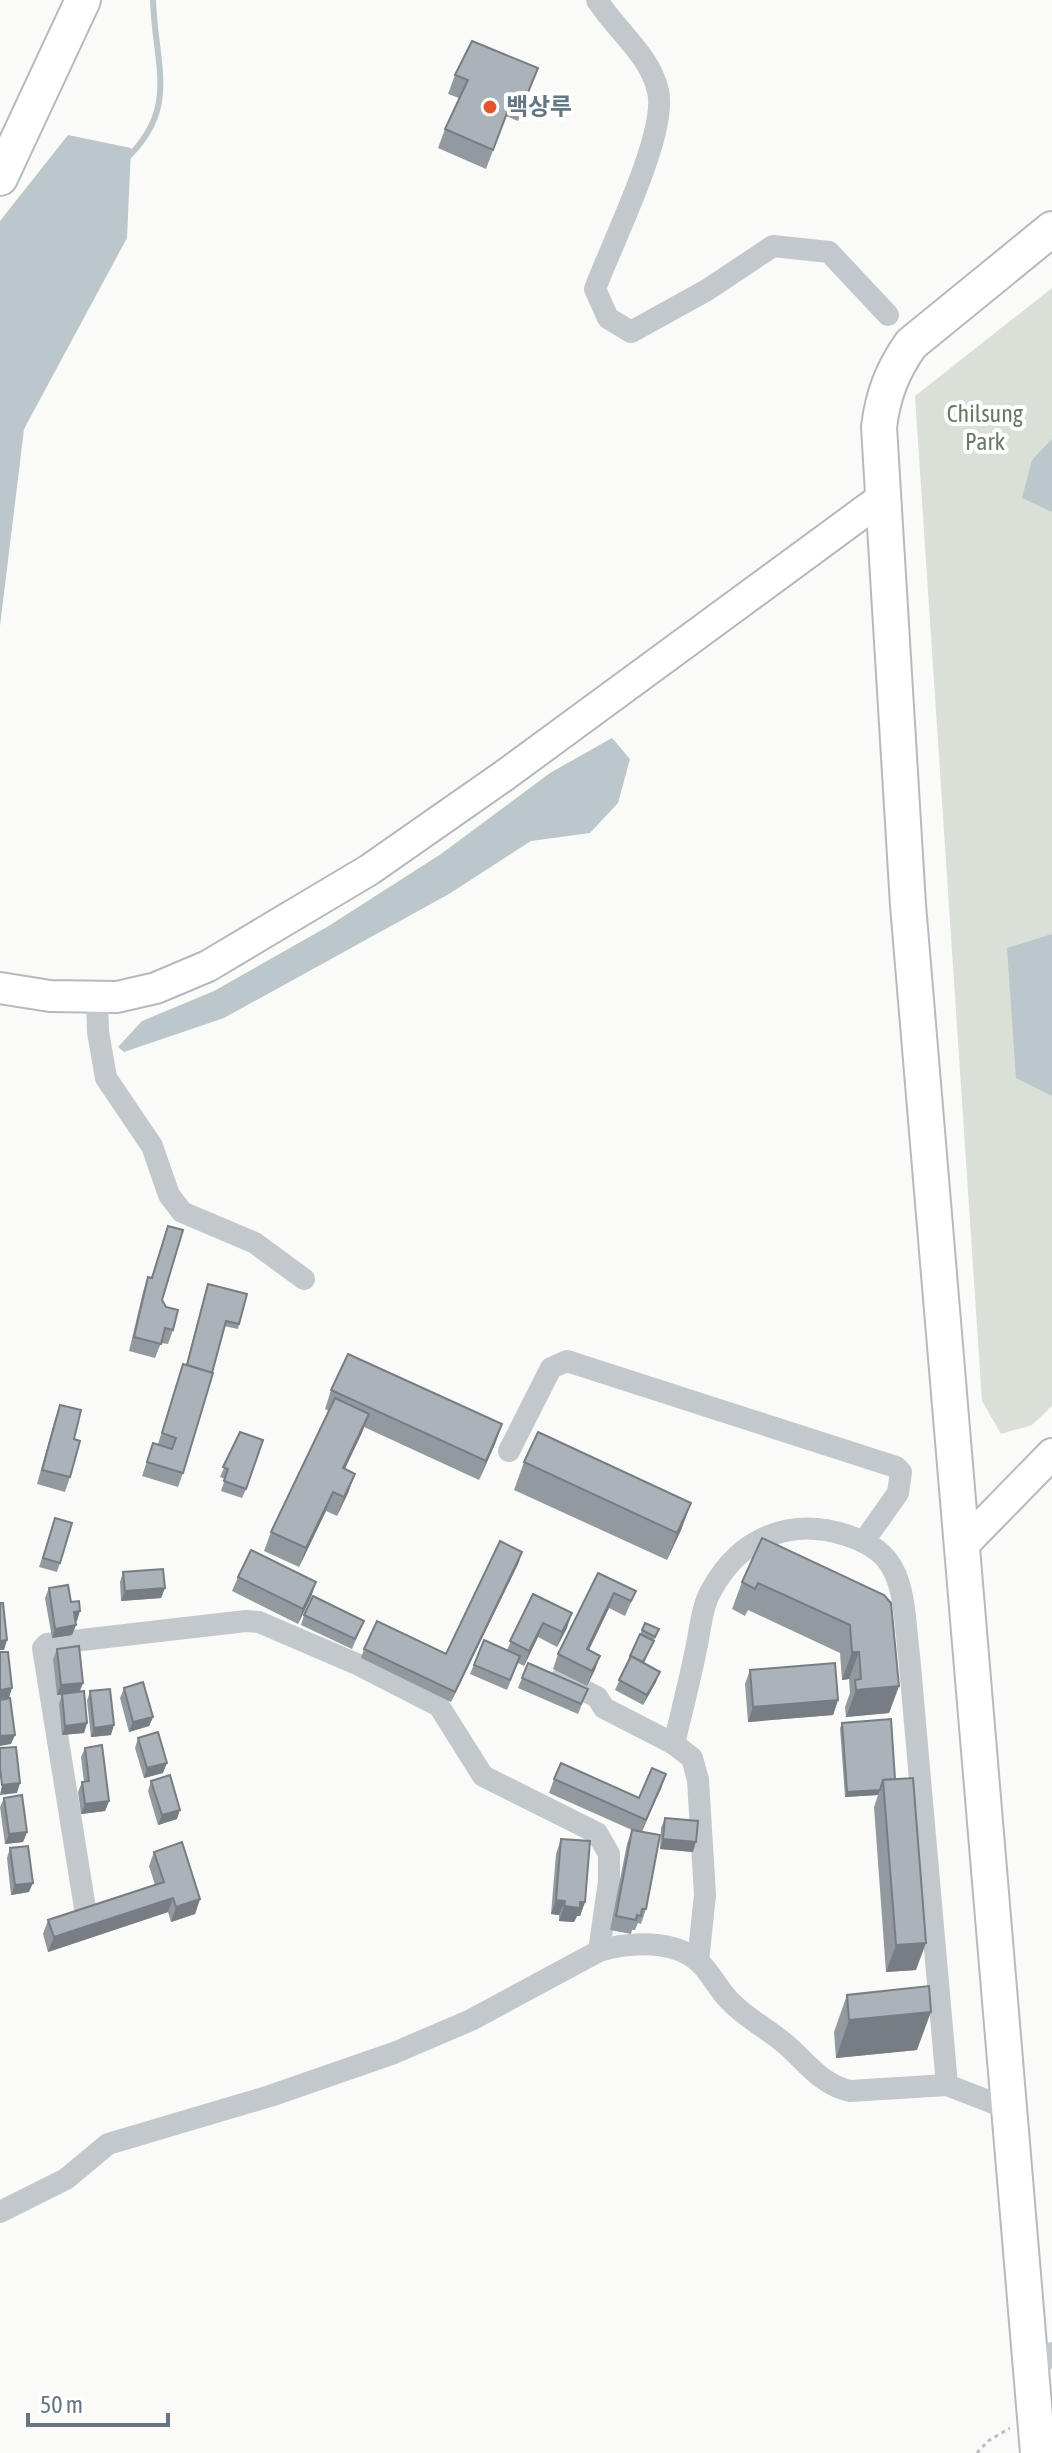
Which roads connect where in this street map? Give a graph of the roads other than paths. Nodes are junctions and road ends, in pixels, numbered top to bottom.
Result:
1 (83, 0) edge
2 (597, 0) edge
3 (0, 178) edge
4 (1052, 229) edge
5 (888, 315) dead end
6 (885, 496) junction
7 (0, 988) edge
8 (97, 998) junction
9 (304, 1279) dead end
10 (509, 1451) dead end
11 (1052, 1454) edge
12 (864, 1541) junction
13 (964, 1544) junction
14 (547, 1672) edge
15 (674, 1744) junction
16 (85, 1908) edge
17 (599, 1951) junction
18 (698, 1961) junction
19 (947, 2085) junction
20 (1009, 2109) junction
21 (0, 2212) edge
22 (1041, 2364) edge
23 (1038, 2453) edge

1 - 3 main road
2 - 5 street
4 - 6 main road
6 - 8 street
6 - 13 main road
7 - 8 street
8 - 9 street
10 - 12 street
11 - 13 street
12 - 15 street
12 - 19 street
13 - 20 main road
14 - 15 street
15 - 18 street
16 - 17 street
17 - 18 street
17 - 21 street
18 - 19 street
19 - 20 street
20 - 22 main road
22 - 23 main road

